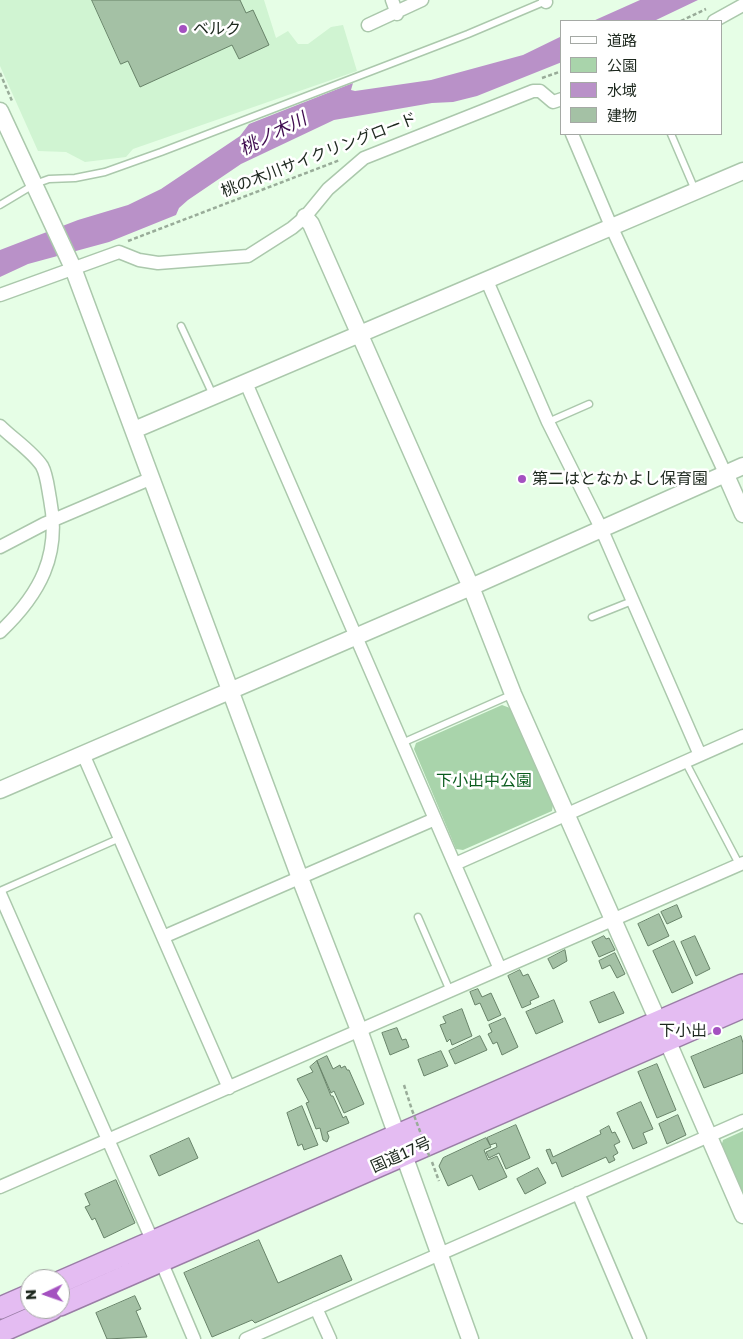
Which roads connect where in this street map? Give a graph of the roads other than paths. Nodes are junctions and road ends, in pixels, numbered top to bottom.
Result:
1 (392, 0) edge
2 (422, 0) edge
3 (547, 1) edge
4 (743, 5) edge
5 (397, 14) junction
6 (716, 20) edge
7 (368, 26) dead end
8 (560, 104) edge
9 (0, 110) edge
10 (572, 135) edge
11 (671, 135) edge
12 (742, 174) edge
13 (38, 190) junction
14 (696, 191) junction
15 (0, 204) edge
16 (305, 217) junction
17 (611, 226) junction
18 (72, 265) junction
19 (487, 281) junction
20 (0, 295) edge
21 (181, 326) dead end
22 (360, 334) junction
23 (246, 383) junction
24 (213, 396) junction
25 (589, 404) dead end
26 (548, 422) junction
27 (0, 426) edge
28 (134, 430) junction
29 (743, 466) edge
30 (725, 473) junction
31 (152, 478) junction
32 (743, 514) edge
33 (54, 520) junction
34 (601, 528) junction
35 (0, 547) edge
36 (471, 587) junction
37 (632, 601) junction
38 (592, 617) dead end
39 (0, 632) edge
40 (356, 636) junction
41 (230, 689) junction
42 (513, 694) junction
43 (743, 736) edge
44 (402, 743) junction
45 (84, 754) junction
46 (700, 756) junction
47 (686, 763) junction
48 (0, 790) edge
49 (566, 814) junction
50 (435, 819) junction
51 (120, 838) junction
52 (741, 863) edge
53 (455, 864) junction
54 (300, 878) junction
55 (0, 890) edge
56 (0, 894) edge
57 (418, 917) dead end
58 (614, 921) junction
59 (163, 937) junction
60 (500, 969) junction
61 (743, 984) edge
62 (450, 991) junction
63 (743, 1007) edge
64 (358, 1030) junction
65 (662, 1031) junction
66 (229, 1088) junction
67 (743, 1121) edge
68 (708, 1136) junction
69 (109, 1140) junction
70 (401, 1144) junction
71 (0, 1188) edge
72 (578, 1193) junction
73 (743, 1214) edge
74 (157, 1251) junction
75 (440, 1254) junction
76 (70, 1279) edge
77 (20, 1299) edge
78 (70, 1299) edge
79 (0, 1308) edge
80 (316, 1308) junction
81 (29, 1319) edge
82 (0, 1332) edge
83 (194, 1339) edge
84 (246, 1339) edge
85 (330, 1339) edge
86 (470, 1339) edge
87 (640, 1339) edge

1 - 5 street
2 - 5 street
3 - 13 lane
4 - 6 street
5 - 7 street
8 - 16 street
9 - 13 street
10 - 17 street
11 - 14 lane
12 - 14 street
13 - 15 lane
13 - 18 street
14 - 17 street
16 - 18 street
16 - 22 street
17 - 19 street
17 - 30 street
18 - 20 street
18 - 28 street
19 - 22 street
19 - 26 street
21 - 24 lane
22 - 23 street
22 - 36 street
23 - 24 street
23 - 40 street
24 - 28 street
25 - 26 lane
26 - 34 street
27 - 33 street
28 - 31 street
29 - 30 street
30 - 32 street
30 - 34 street
31 - 33 street
31 - 41 street
33 - 35 street
33 - 39 street
34 - 36 street
34 - 37 street
36 - 40 street
36 - 42 street
37 - 38 lane
37 - 46 street
40 - 41 street
40 - 44 street
41 - 45 street
41 - 54 street
42 - 44 lane
42 - 49 street
43 - 46 street
44 - 50 street
45 - 48 street
45 - 51 street
46 - 47 street
47 - 49 street
47 - 52 lane
49 - 53 street
49 - 58 street
50 - 53 street
50 - 54 street
51 - 55 lane
51 - 59 street
52 - 58 street
53 - 60 street
54 - 59 street
54 - 64 street
56 - 69 street
57 - 62 lane
58 - 60 street
58 - 65 street
59 - 66 street
60 - 62 street
61 - 65 highway, 国道17号
62 - 64 street
63 - 65 highway, 国道17号
64 - 66 street
64 - 70 street
65 - 68 street
65 - 70 highway, 国道17号
66 - 69 street
67 - 68 street
68 - 72 street
68 - 73 street
69 - 71 street
69 - 74 street
70 - 74 highway, 国道17号
70 - 75 street
72 - 75 street
72 - 87 street
74 - 76 highway, 国道17号
74 - 78 highway, 国道17号
74 - 83 street
75 - 80 street
75 - 86 street
77 - 79 highway
80 - 84 street
80 - 85 street
81 - 82 highway

